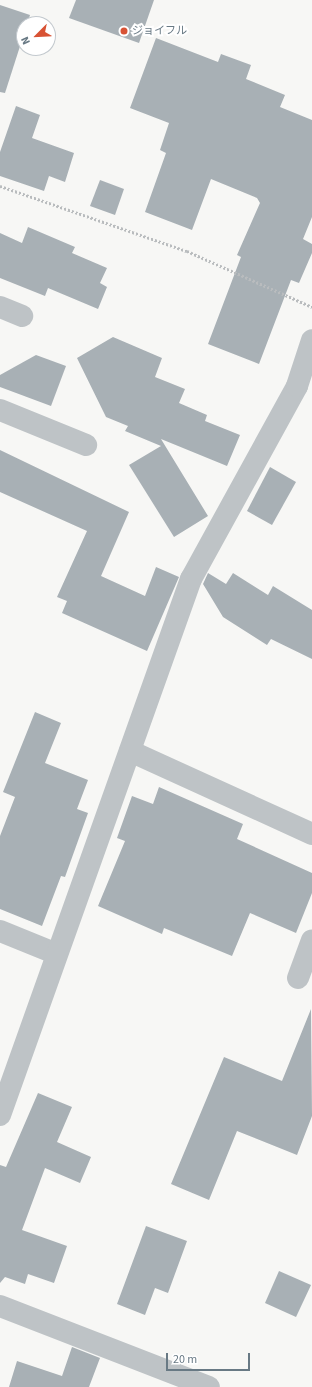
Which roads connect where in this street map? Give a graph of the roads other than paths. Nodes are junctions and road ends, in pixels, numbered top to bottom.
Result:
1 (0, 307) edge
2 (22, 316) dead end
3 (312, 340) edge
4 (305, 389) edge
5 (0, 410) edge
6 (86, 446) dead end
7 (130, 751) junction
8 (312, 834) edge
9 (0, 931) edge
10 (312, 940) edge
11 (57, 954) junction
12 (298, 978) dead end
13 (0, 1114) edge
14 (0, 1306) edge
15 (209, 1387) edge

1 - 2 street
3 - 4 street
4 - 7 street
5 - 6 street
7 - 8 street
7 - 11 street
9 - 11 street
10 - 12 street
11 - 13 street
14 - 15 street

